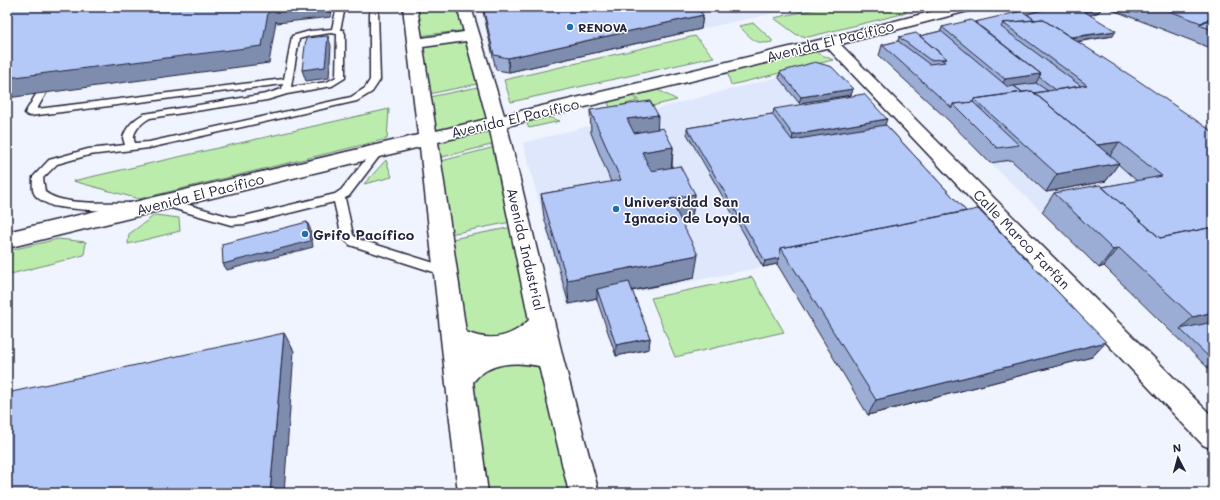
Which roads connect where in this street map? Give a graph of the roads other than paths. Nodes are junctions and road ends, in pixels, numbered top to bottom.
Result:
1 (344, 7) edge
2 (372, 7) edge
3 (410, 7) edge
4 (464, 7) edge
5 (966, 7) edge
6 (336, 31) junction
7 (472, 36) junction
8 (830, 42) junction
9 (415, 43) junction
10 (287, 86) junction
11 (41, 93) edge
12 (496, 122) junction
13 (428, 138) junction
14 (132, 146) junction
15 (379, 150) junction
16 (339, 197) junction
17 (165, 202) junction
18 (146, 207) junction
19 (62, 227) junction
20 (7, 235) edge
21 (7, 240) edge
22 (446, 270) junction
23 (543, 322) junction
24 (453, 337) junction
25 (550, 358) junction
26 (458, 380) junction
27 (1213, 436) edge
28 (473, 493) edge
29 (584, 493) edge

1 - 6 lane
2 - 14 lane
3 - 9 main road
4 - 7 main road, Avenida Industrial
5 - 8 main road, Avenida El Pacífico
6 - 10 lane
6 - 10 lane
7 - 9 main road
7 - 12 main road, Avenida Industrial
8 - 12 main road, Avenida El Pacífico
8 - 27 main road, Calle Marco Farfán
9 - 13 main road
10 - 11 lane
10 - 14 lane
12 - 13 main road, Avenida El Pacífico
12 - 23 main road, Avenida Industrial
13 - 15 main road, Avenida El Pacífico
13 - 22 main road
14 - 18 lane
15 - 16 lane
15 - 17 main road, Avenida El Pacífico
16 - 17 lane
16 - 22 lane
17 - 18 main road, Avenida El Pacífico
18 - 19 main road, Avenida El Pacífico
19 - 20 main road, Avenida El Pacífico
19 - 21 main road, Avenida El Pacífico
22 - 24 main road
23 - 24 main road
23 - 25 main road, Avenida Industrial
24 - 26 main road
25 - 26 main road
25 - 29 main road, Avenida Industrial
26 - 28 main road

